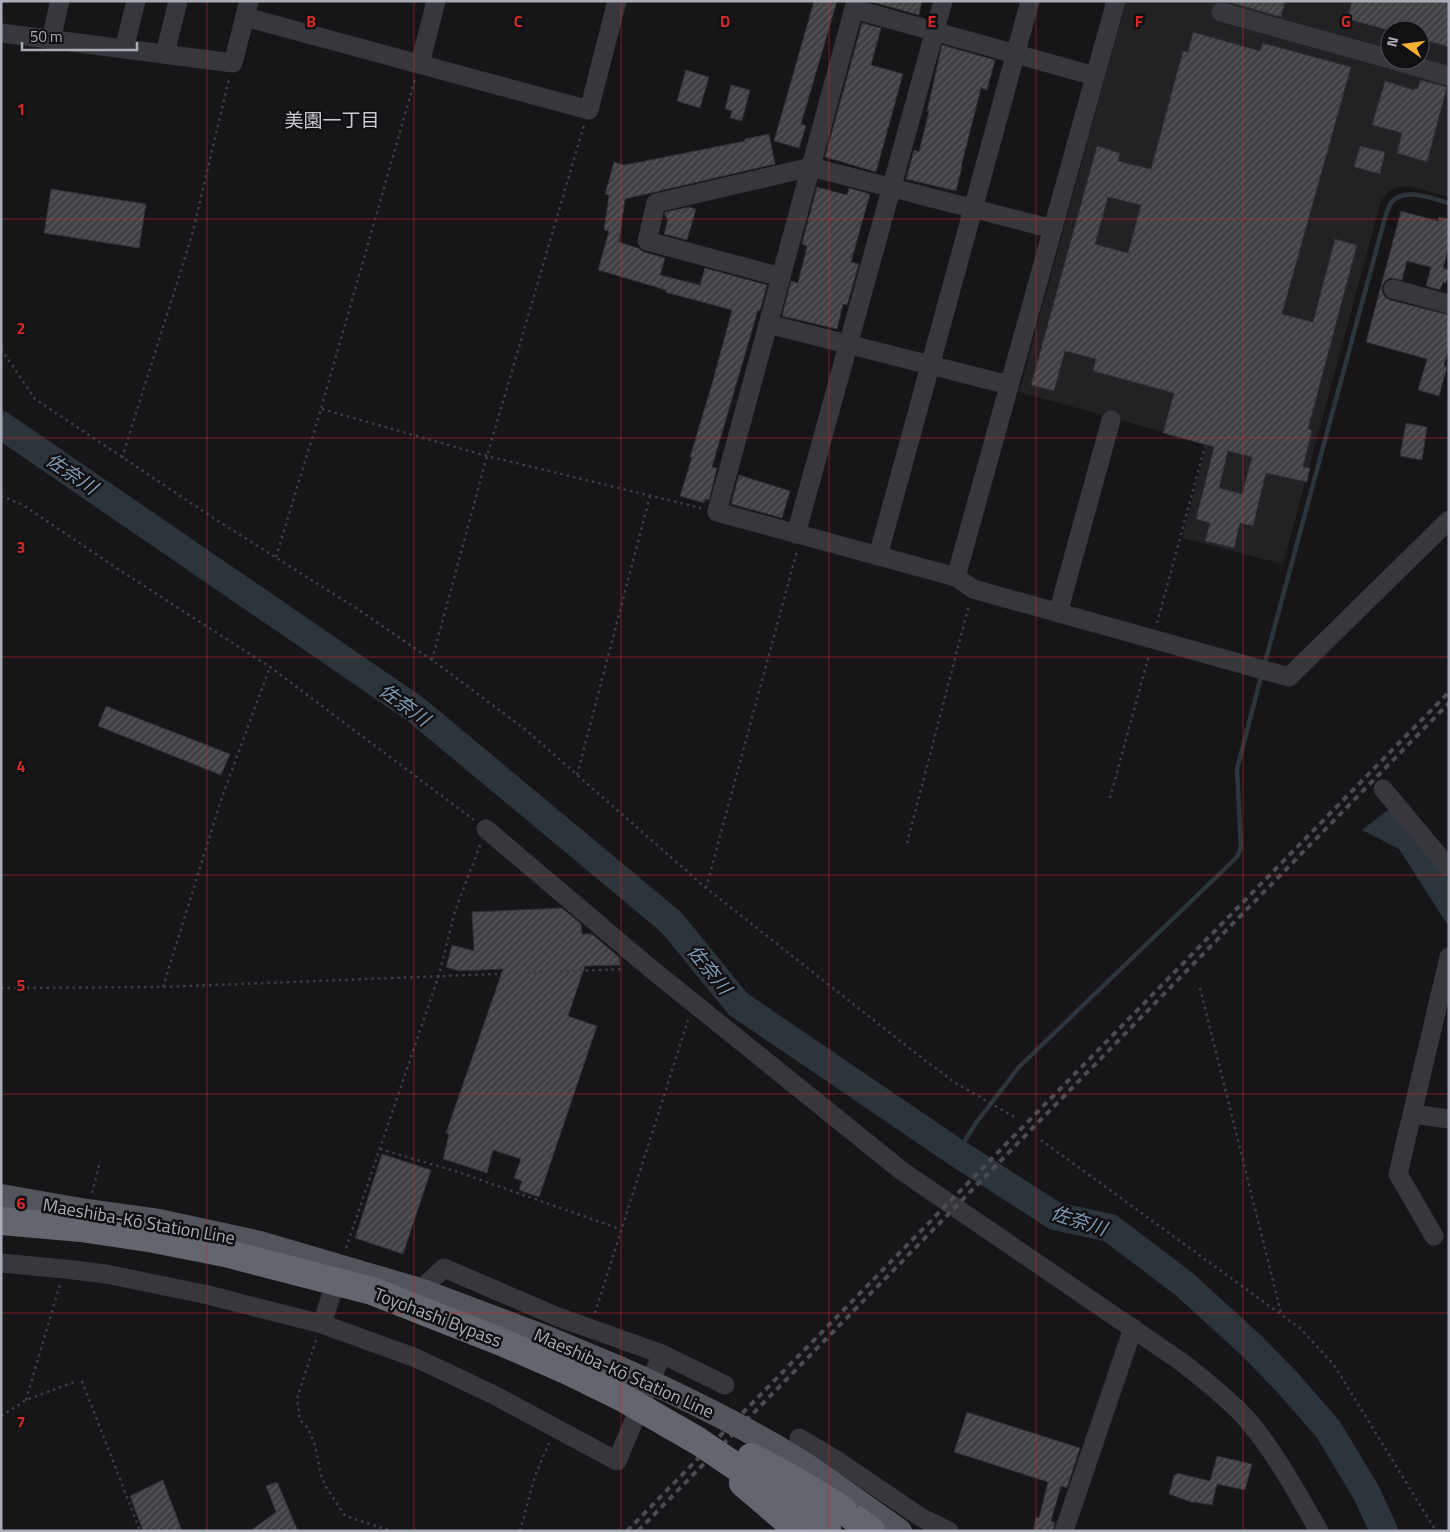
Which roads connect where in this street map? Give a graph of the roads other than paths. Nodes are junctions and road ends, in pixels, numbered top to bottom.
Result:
1 (60, 1) edge
2 (136, 1) edge
3 (178, 1) edge
4 (436, 1) edge
5 (617, 1) edge
6 (943, 1) edge
7 (1030, 1) edge
8 (1116, 1) edge
9 (855, 5) edge
10 (247, 9) edge
11 (1221, 12) dead end
12 (935, 32) junction
13 (1, 33) edge
14 (51, 39) junction
15 (124, 49) junction
16 (165, 54) junction
17 (1016, 54) junction
18 (1380, 57) edge
19 (420, 64) junction
20 (1427, 70) edge
21 (1095, 76) junction
22 (1449, 76) edge
23 (811, 167) junction
24 (892, 188) junction
25 (973, 209) junction
26 (1053, 229) junction
27 (781, 277) junction
28 (1393, 289) dead end
29 (1449, 304) edge
30 (768, 324) junction
31 (848, 344) junction
32 (930, 365) junction
33 (1009, 385) junction
34 (1111, 420) dead end
35 (1449, 520) edge
36 (799, 534) junction
37 (878, 556) junction
38 (956, 577) junction
39 (1058, 613) junction
40 (1383, 788) dead end
41 (486, 829) road end
42 (1449, 868) edge
43 (1449, 957) edge
44 (1413, 1114) junction
45 (1449, 1120) edge
46 (1, 1196) edge
47 (1, 1220) edge
48 (1, 1232) edge
49 (1434, 1236) dead end
50 (1, 1263) edge
51 (340, 1267) junction
52 (420, 1290) junction
53 (322, 1324) junction
54 (1133, 1328) junction
55 (662, 1354) junction
56 (725, 1385) dead end
57 (799, 1438) dead end
58 (838, 1461) junction
59 (733, 1474) junction
60 (834, 1519) edge
61 (799, 1531) edge
62 (870, 1531) edge
63 (900, 1531) edge
64 (949, 1531) edge
65 (1064, 1531) edge
66 (1319, 1531) edge

1 - 14 street
2 - 15 street
3 - 16 street
4 - 19 street
5 - 19 street
6 - 12 street
7 - 17 street
8 - 21 street
9 - 12 street
9 - 23 street
10 - 16 street
10 - 19 street
11 - 18 street
12 - 17 street
12 - 24 street
13 - 14 street
14 - 15 street
15 - 16 street
17 - 21 street
17 - 25 street
20 - 22 street
21 - 26 street
23 - 24 street
23 - 27 street
23 - 27 street
24 - 25 street
24 - 31 street
25 - 26 street
25 - 32 street
26 - 33 street
27 - 30 street
28 - 29 street
30 - 31 street
30 - 36 street
31 - 32 street
31 - 36 street
32 - 33 street
32 - 37 street
33 - 38 street
34 - 39 street
35 - 39 street
36 - 37 street
37 - 38 street
38 - 39 street
40 - 42 street
41 - 54 street
43 - 44 street
44 - 45 street
44 - 49 street
46 - 51 main road, Maeshiba-Kō Station Line
47 - 60 highway, Toyohashi Bypass, bridge
48 - 59 highway, Toyohashi Bypass
50 - 53 street
51 - 52 main road, Maeshiba-Kō Station Line
51 - 53 street
52 - 55 street
52 - 60 main road, Maeshiba-Kō Station Line, bridge
53 - 55 street
54 - 65 street
54 - 66 street
55 - 56 street
57 - 58 street
58 - 61 street
58 - 64 street
59 - 60 highway, Toyohashi Bypass
59 - 61 highway
60 - 62 highway
60 - 63 main road, Maeshiba-Kō Station Line

